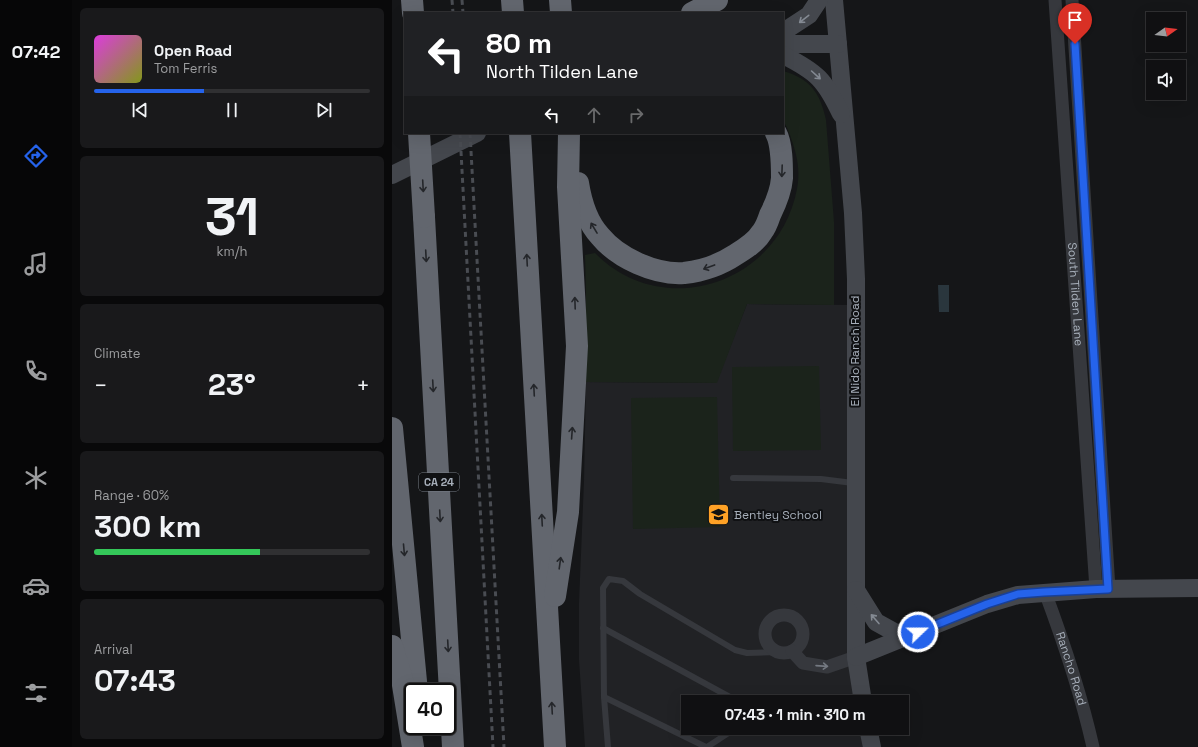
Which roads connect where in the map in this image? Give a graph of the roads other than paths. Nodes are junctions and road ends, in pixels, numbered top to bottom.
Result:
1 (412, 0) edge
2 (512, 0) edge
3 (561, 0) edge
4 (716, 0) edge
5 (819, 0) edge
6 (834, 0) edge
7 (1055, 0) edge
8 (1072, 0) edge
9 (413, 12) edge
10 (513, 12) edge
11 (562, 12) edge
12 (694, 12) edge
13 (784, 31) edge
14 (784, 44) edge
15 (838, 44) junction
16 (784, 55) edge
17 (845, 123) junction
18 (420, 134) edge
19 (475, 134) edge
20 (520, 134) edge
21 (569, 134) edge
22 (569, 134) edge
23 (776, 134) edge
24 (392, 175) edge
25 (392, 428) edge
26 (733, 478) dead end
27 (855, 483) junction
28 (1198, 588) edge
29 (1102, 589) junction
30 (856, 590) junction
31 (1044, 592) junction
32 (603, 628) junction
33 (905, 638) junction
34 (549, 643) junction
35 (392, 646) edge
36 (792, 651) junction
37 (778, 652) junction
38 (856, 658) junction
39 (416, 683) edge
40 (726, 695) edge
41 (862, 695) edge
42 (604, 697) junction
43 (418, 735) edge
44 (725, 735) edge
45 (869, 735) edge
46 (413, 747) edge
47 (419, 747) edge
48 (453, 747) edge
49 (555, 747) edge
50 (608, 747) edge
51 (706, 747) edge
52 (872, 747) edge
53 (1093, 747) edge

1 - 9 highway
2 - 10 highway
3 - 11 highway
4 - 12 highway
5 -> 13 street
6 - 15 street, El Nido Ranch Road
7 - 29 street, South Tilden Lane
8 - 29 street
14 - 15 street
15 - 17 street, El Nido Ranch Road
16 -> 17 street
17 - 27 street, El Nido Ranch Road
18 -> 48 highway, CA 24, bridge
19 - 24 street
34 -> 20 highway
23 -> 21 highway
34 -> 22 highway
25 -> 39 highway
26 - 27 lane
27 - 30 street, El Nido Ranch Road
28 - 29 street
29 - 31 street
33 -> 30 street
30 - 38 street, El Nido Ranch Road
31 - 33 street
31 - 53 street, Rancho Road
32 - 37 lane
32 - 40 lane
32 - 42 lane
33 - 38 street
49 -> 34 highway
35 - 46 highway
36 - 37 street
36 - 37 street
36 -> 38 street
38 - 41 street, El Nido Ranch Road
42 - 50 lane
42 - 51 lane
43 - 47 highway
44 - 51 lane
45 - 52 street

